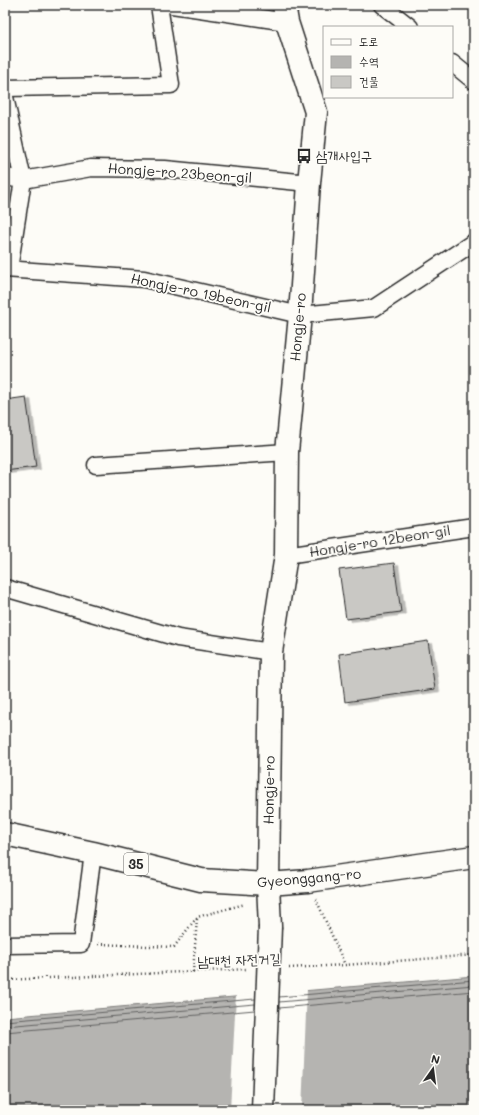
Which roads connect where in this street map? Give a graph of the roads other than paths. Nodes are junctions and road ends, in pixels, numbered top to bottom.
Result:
1 (159, 5) edge
2 (172, 5) edge
3 (382, 5) edge
4 (286, 14) edge
5 (409, 26) edge
6 (453, 64) edge
7 (474, 81) edge
8 (5, 88) edge
9 (5, 97) edge
10 (5, 177) edge
11 (23, 180) junction
12 (309, 183) junction
13 (474, 242) edge
14 (7, 269) edge
15 (300, 315) junction
16 (287, 452) junction
17 (96, 465) dead end
18 (474, 527) edge
19 (286, 555) junction
20 (5, 588) edge
21 (271, 652) junction
22 (5, 834) edge
23 (93, 853) junction
24 (474, 857) edge
25 (268, 891) junction
26 (5, 945) edge
27 (263, 1110) edge

1 - 8 street
2 - 4 street
3 - 5 street
4 - 12 street, Hongje-ro
6 - 7 street
9 - 11 street
10 - 11 street, Hongje-ro 23beon-gil
11 - 12 street, Hongje-ro 23beon-gil
11 - 14 street
12 - 15 street, Hongje-ro
13 - 15 street, Hongje-ro 19beon-gil
14 - 15 street, Hongje-ro 19beon-gil
15 - 16 street, Hongje-ro
16 - 17 street
16 - 19 street, Hongje-ro
18 - 19 street, Hongje-ro 12beon-gil
19 - 21 street, Hongje-ro
20 - 21 street
21 - 25 street, Hongje-ro
22 - 23 street, Gyeonggang-ro / 35
23 - 25 street, Gyeonggang-ro / 35
23 - 26 street
24 - 25 street, Gyeonggang-ro / 35
25 - 27 street, Hongje-ro, bridge

